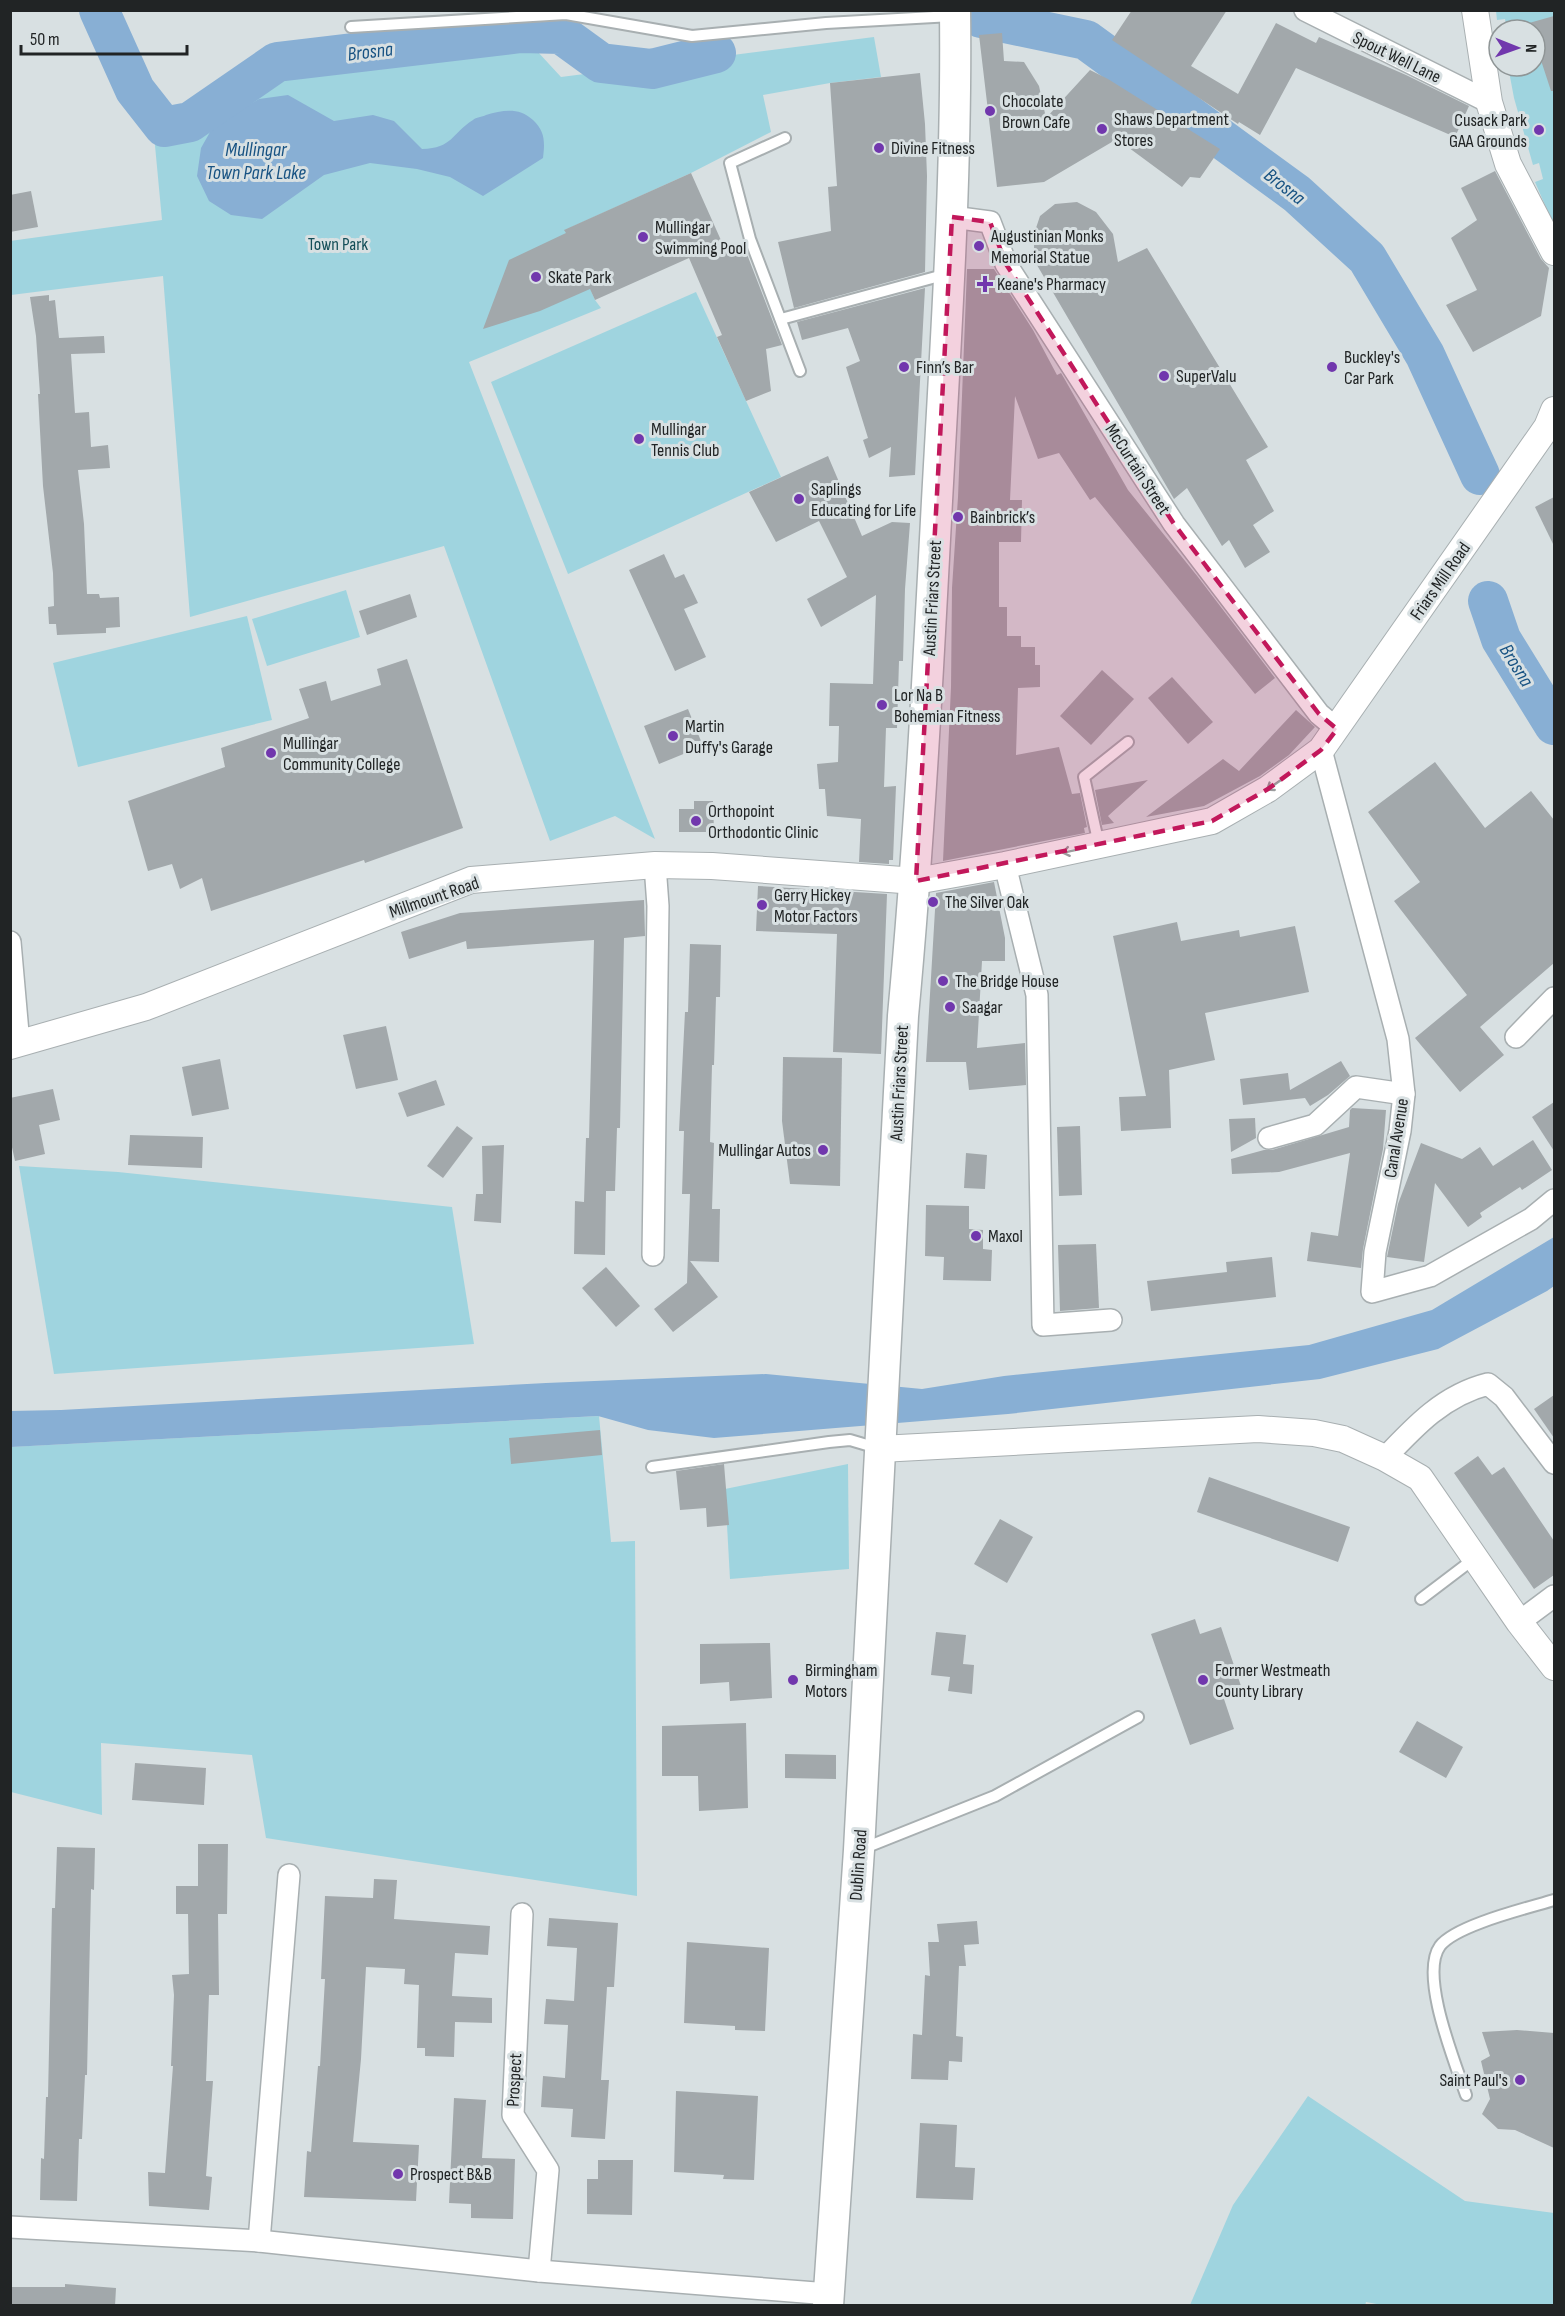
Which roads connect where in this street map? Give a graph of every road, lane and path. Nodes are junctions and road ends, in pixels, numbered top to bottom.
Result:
1 (1305, 10) edge
2 (1475, 10) edge
3 (566, 12) edge
4 (955, 13) edge
5 (351, 27) dead end
6 (1489, 102) junction
7 (785, 138) dead end
8 (952, 217) junction
9 (1554, 252) edge
10 (950, 273) junction
11 (781, 319) junction
12 (800, 371) dead end
13 (1554, 410) edge
14 (1337, 729) junction
15 (1128, 742) dead end
16 (1321, 750) junction
17 (1098, 845) junction
18 (655, 865) junction
19 (1005, 865) junction
20 (916, 881) junction
21 (10, 942) edge
22 (1554, 998) edge
23 (1516, 1037) dead end
24 (15, 1045) edge
25 (1404, 1094) junction
26 (1269, 1138) dead end
27 (1554, 1200) edge
28 (653, 1255) dead end
29 (1111, 1320) dead end
30 (880, 1437) junction
31 (1385, 1458) junction
32 (1554, 1463) edge
33 (652, 1467) dead end
34 (1475, 1558) junction
35 (1554, 1596) edge
36 (1421, 1599) dead end
37 (1519, 1622) junction
38 (1554, 1668) edge
39 (1138, 1717) dead end
40 (859, 1850) junction
41 (289, 1875) dead end
42 (1554, 1900) edge
43 (522, 1914) dead end
44 (1466, 2096) dead end
45 (10, 2227) edge
46 (259, 2241) junction
47 (539, 2271) junction
48 (829, 2300) edge

1 - 6 street, Spout Well Lane
2 - 6 street
3 - 4 lane
3 - 5 lane
4 - 8 main road, Austin Friars Street
6 - 9 street
7 - 11 lane
8 - 10 main road, Austin Friars Street
8 - 14 street, McCurtain Street
10 - 11 lane
10 - 20 main road, Austin Friars Street
11 - 12 lane
13 - 14 street, Friars Mill Road
14 - 16 street, Friars Mill Road
15 - 17 lane
16 -> 17 street
16 - 25 street, Canal Avenue
17 -> 19 street
18 - 20 street, Millmount Road
18 - 24 street, Millmount Road
18 - 28 street
19 - 20 street
19 - 29 street
20 - 30 main road, Austin Friars Street
21 - 24 street
22 - 23 street
25 - 26 street
25 - 27 street, Canal Avenue
30 - 31 street
30 - 33 lane
30 - 40 main road, Dublin Road
31 - 32 street
31 - 34 street
34 - 36 lane
34 - 37 street
35 - 37 street
37 - 38 street
39 - 40 lane
40 - 48 main road, Dublin Road
41 - 46 street
42 - 44 lane
43 - 47 street, Prospect
45 - 46 street
46 - 47 street
47 - 48 street

